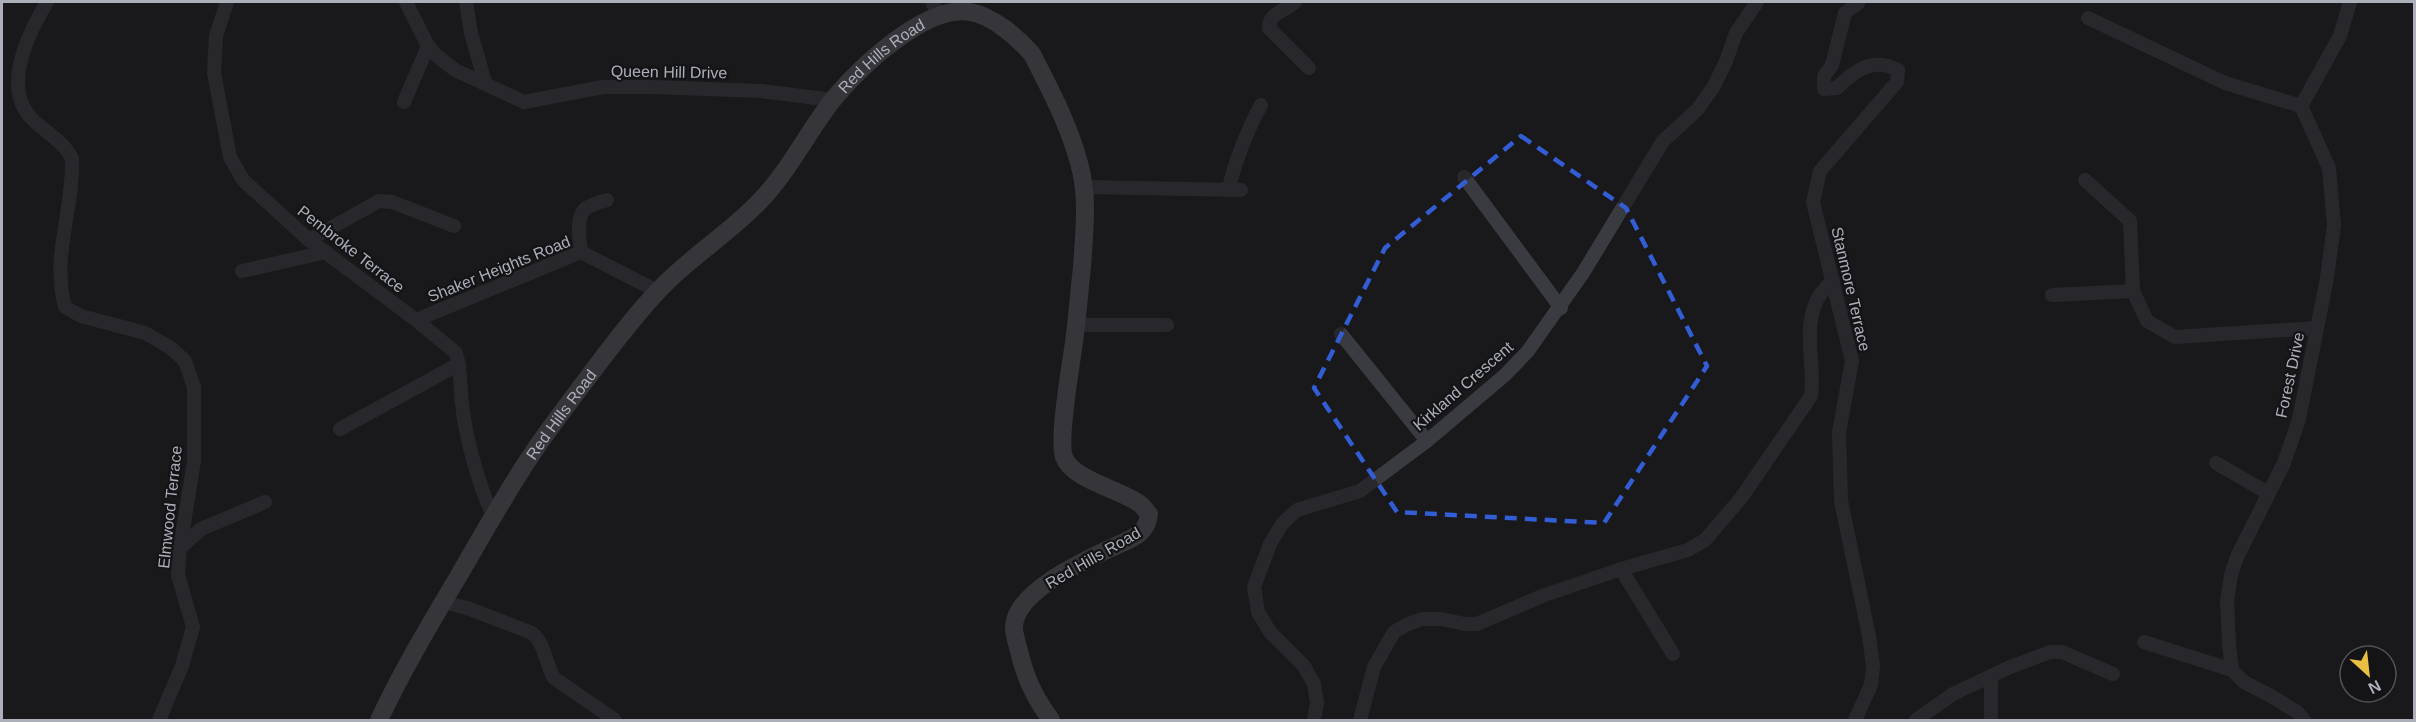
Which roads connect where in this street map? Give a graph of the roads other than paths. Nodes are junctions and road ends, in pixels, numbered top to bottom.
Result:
1 (47, 2) edge
2 (227, 2) edge
3 (406, 2) edge
4 (466, 2) edge
5 (1295, 2) edge
6 (1757, 2) edge
7 (1859, 2) edge
8 (2350, 2) edge
9 (963, 6) edge
10 (935, 9) edge
11 (2088, 18) dead end
12 (428, 46) junction
13 (1309, 68) dead end
14 (484, 82) junction
15 (833, 100) junction
16 (404, 102) dead end
17 (1261, 105) dead end
18 (2301, 106) junction
19 (1464, 177) dead end
20 (2085, 180) dead end
21 (1084, 186) junction
22 (607, 200) dead end
23 (454, 226) dead end
24 (309, 240) junction
25 (326, 252) junction
26 (581, 252) junction
27 (242, 271) dead end
28 (1833, 280) junction
29 (657, 291) junction
30 (2133, 291) junction
31 (2052, 295) dead end
32 (1561, 308) junction
33 (416, 320) junction
34 (1077, 325) junction
35 (1167, 325) dead end
36 (2316, 328) junction
37 (1341, 334) dead end
38 (459, 364) junction
39 (340, 429) dead end
40 (1427, 441) junction
41 (2216, 463) dead end
42 (2268, 493) junction
43 (265, 502) dead end
44 (493, 515) junction
45 (180, 548) junction
46 (1621, 569) junction
47 (443, 602) junction
48 (2144, 642) dead end
49 (1673, 654) dead end
50 (2232, 670) junction
51 (2113, 674) dead end
52 (1991, 676) junction
53 (1046, 718) edge
54 (2299, 718) edge
55 (381, 719) edge
56 (159, 720) edge
57 (615, 720) edge
58 (1314, 720) edge
59 (1360, 720) edge
60 (1855, 720) edge
61 (1916, 720) edge
62 (1991, 720) edge

1 - 45 street, Elmwood Terrace
2 - 24 street, Pembroke Terrace
3 - 12 street, Queen Hill Drive
4 - 14 street
5 - 13 street
6 - 32 street, Kirkland Crescent
7 - 28 street, Stanmore Terrace
8 - 18 street
9 - 10 main road, Red Hills Road
9 - 21 main road, Red Hills Road
10 - 15 main road, Red Hills Road
11 - 18 street
12 - 14 street, Queen Hill Drive
12 - 16 street
14 - 15 street, Queen Hill Drive
15 - 29 main road, Red Hills Road
17 - 21 street
18 - 36 street, Forest Drive
19 - 32 street
20 - 30 street
21 - 34 main road, Red Hills Road
22 - 26 street
23 - 24 street
24 - 25 street, Pembroke Terrace
25 - 27 street
25 - 33 street, Pembroke Terrace
26 - 29 street, Shaker Heights Road
26 - 33 street, Shaker Heights Road
28 - 46 street
28 - 60 street, Stanmore Terrace
29 - 44 main road, Red Hills Road
30 - 31 street
30 - 36 street
32 - 40 street, Kirkland Crescent
33 - 38 street, Pembroke Terrace
34 - 35 street
34 - 53 main road, Red Hills Road
36 - 42 street, Forest Drive
37 - 40 street
38 - 39 street
38 - 44 street
40 - 58 street, Kirkland Crescent
41 - 42 street
42 - 50 street, Forest Drive
43 - 45 street
44 - 47 main road, Red Hills Road
45 - 56 street, Elmwood Terrace
46 - 49 street
46 - 59 street
47 - 55 main road, Red Hills Road
47 - 57 street
48 - 50 street
50 - 54 street
51 - 52 street
52 - 61 street
52 - 62 street

